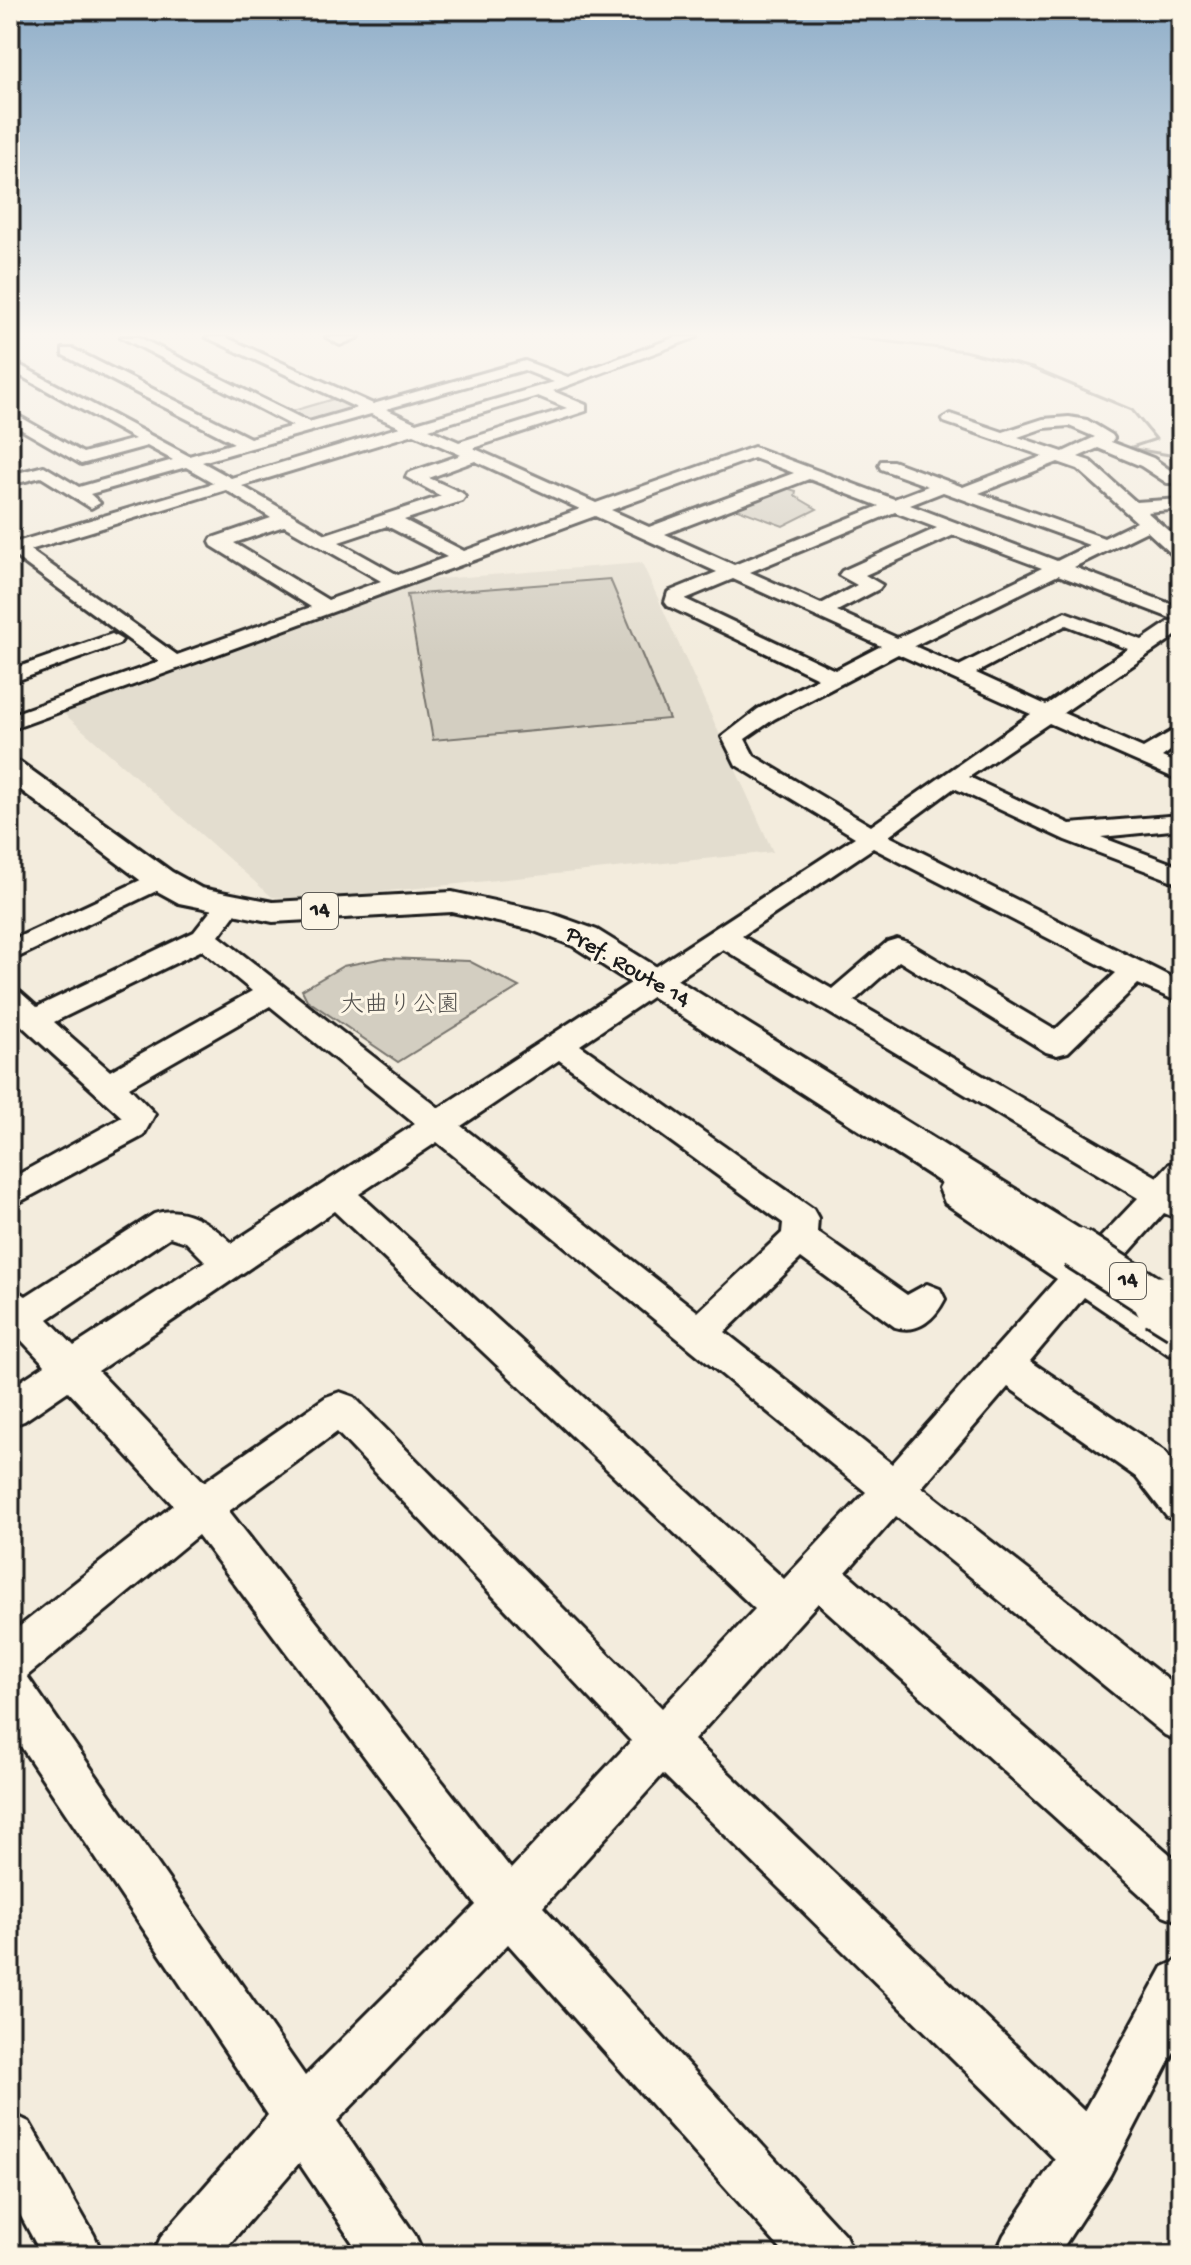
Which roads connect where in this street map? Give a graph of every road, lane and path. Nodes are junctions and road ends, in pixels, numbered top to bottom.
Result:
1 (52, 443) edge
2 (139, 443) edge
3 (148, 443) edge
4 (246, 443) edge
5 (258, 443) edge
6 (371, 443) edge
7 (445, 443) edge
8 (473, 443) edge
9 (1020, 443) edge
10 (1096, 443) edge
11 (1100, 443) edge
12 (250, 445) junction
13 (457, 448) junction
14 (697, 452) dead end
15 (475, 456) junction
16 (1061, 457) junction
17 (186, 462) junction
18 (726, 462) junction
19 (887, 465) dead end
20 (649, 468) dead end
21 (810, 473) junction
22 (1173, 479) dead end
23 (10, 480) edge
24 (680, 480) junction
25 (942, 486) junction
26 (236, 490) junction
27 (76, 493) junction
28 (964, 493) junction
29 (1181, 504) edge
30 (895, 505) junction
31 (1129, 508) junction
32 (596, 510) junction
33 (114, 519) junction
34 (285, 519) junction
35 (389, 520) junction
36 (1148, 524) junction
37 (953, 528) junction
38 (648, 534) junction
39 (324, 541) junction
40 (1105, 545) junction
41 (13, 549) edge
42 (1181, 552) edge
43 (463, 558) junction
44 (1058, 568) junction
45 (734, 573) junction
46 (398, 583) junction
47 (327, 608) junction
48 (821, 612) junction
49 (1181, 615) edge
50 (1181, 623) edge
51 (112, 640) dead end
52 (897, 646) junction
53 (1143, 648) junction
54 (174, 663) junction
55 (959, 674) junction
56 (10, 677) edge
57 (837, 679) junction
58 (1046, 713) junction
59 (10, 723) edge
60 (1181, 733) edge
61 (1144, 758) junction
62 (10, 768) edge
63 (1181, 774) edge
64 (952, 778) junction
65 (1181, 822) edge
66 (1067, 832) junction
67 (872, 837) junction
68 (1181, 876) edge
69 (160, 879) junction
70 (229, 905) junction
71 (721, 936) junction
72 (204, 938) junction
73 (10, 952) edge
74 (1135, 971) junction
75 (655, 981) junction
76 (272, 992) junction
77 (1181, 994) edge
78 (10, 999) edge
79 (834, 1003) junction
80 (34, 1020) junction
81 (559, 1045) junction
82 (109, 1085) junction
83 (438, 1125) junction
84 (1174, 1191) edge
85 (336, 1193) junction
86 (10, 1194) edge
87 (799, 1238) junction
88 (1088, 1262) junction
89 (230, 1263) junction
90 (927, 1299) dead end
91 (16, 1310) edge
92 (1181, 1315) edge
93 (699, 1334) junction
94 (1181, 1343) edge
95 (1005, 1364) junction
96 (69, 1370) junction
97 (10, 1409) edge
98 (894, 1490) junction
99 (1181, 1504) edge
100 (201, 1507) junction
101 (801, 1591) junction
102 (10, 1662) edge
103 (10, 1690) edge
104 (1181, 1719) edge
105 (662, 1741) junction
106 (1181, 1897) edge
107 (509, 1907) junction
108 (1181, 1985) edge
109 (302, 2118) junction
110 (10, 2141) edge
111 (1090, 2155) junction
112 (74, 2255) edge
113 (182, 2255) edge
114 (395, 2255) edge
115 (825, 2255) edge
116 (1024, 2255) edge

1 - 2 street
3 - 17 street
4 - 12 street
5 - 12 street
6 - 26 street
7 - 13 street
8 - 13 street
9 - 16 street
10 - 16 street
11 - 22 street
12 - 17 street
13 - 15 street
14 - 18 street
15 - 32 street
15 - 35 street
16 - 28 street
16 - 31 street
17 - 26 street
17 - 27 street
18 - 21 street
18 - 24 street
19 - 25 street
20 - 24 street
21 - 30 street
21 - 38 street
23 - 27 street
24 - 32 street
25 - 28 street
25 - 30 street
26 - 33 street
26 - 34 street
27 - 33 street
28 - 40 street
29 - 31 street
30 - 37 street
30 - 45 street
31 - 36 street
32 - 38 street
32 - 43 street
33 - 41 street
34 - 39 street
34 - 47 street
35 - 39 street
35 - 43 street
36 - 40 street
36 - 42 street
37 - 44 street
37 - 48 street
38 - 45 street
39 - 46 street
40 - 44 street
41 - 54 street
43 - 46 street
44 - 49 street
44 - 52 street
45 - 48 street
45 - 57 street
46 - 47 street
47 - 54 street
48 - 52 street
50 - 53 street
51 - 56 street
52 - 55 street
52 - 57 street
53 - 55 street
53 - 58 street
54 - 59 street
55 - 58 street
57 - 67 street
58 - 61 street
58 - 64 street
60 - 61 street
61 - 63 street
62 - 69 main road, Pref. Route 14 / 14
64 - 66 street
64 - 67 street
65 - 66 street
66 - 68 street
67 - 71 street
67 - 74 street
69 - 70 main road, Pref. Route 14 / 14
69 - 73 street
70 - 72 street
70 - 75 main road, Pref. Route 14 / 14
71 - 75 street
71 - 79 street
72 - 76 street
72 - 80 street
74 - 77 street
74 - 79 street
75 - 81 street
75 - 88 main road, Pref. Route 14 / 14
76 - 82 street
76 - 83 street
78 - 80 street
79 - 84 street
80 - 82 street
81 - 83 street
81 - 87 street
82 - 86 street
83 - 85 street
83 - 93 street
84 - 88 street
85 - 89 street
85 - 101 street
87 - 90 street
87 - 93 street
88 - 92 main road, 14, bridge
88 - 94 street
88 - 95 street
89 - 91 street
89 - 96 street
91 - 96 street
93 - 98 street
95 - 98 street
95 - 99 street
96 - 97 street
96 - 100 street
98 - 101 street
98 - 104 street
100 - 102 street
100 - 105 street
100 - 107 street
101 - 105 street
101 - 106 street
103 - 109 street
105 - 107 street
105 - 111 street
107 - 109 street
107 - 115 street
108 - 111 street
109 - 113 street
109 - 114 street
110 - 112 street
111 - 116 street

